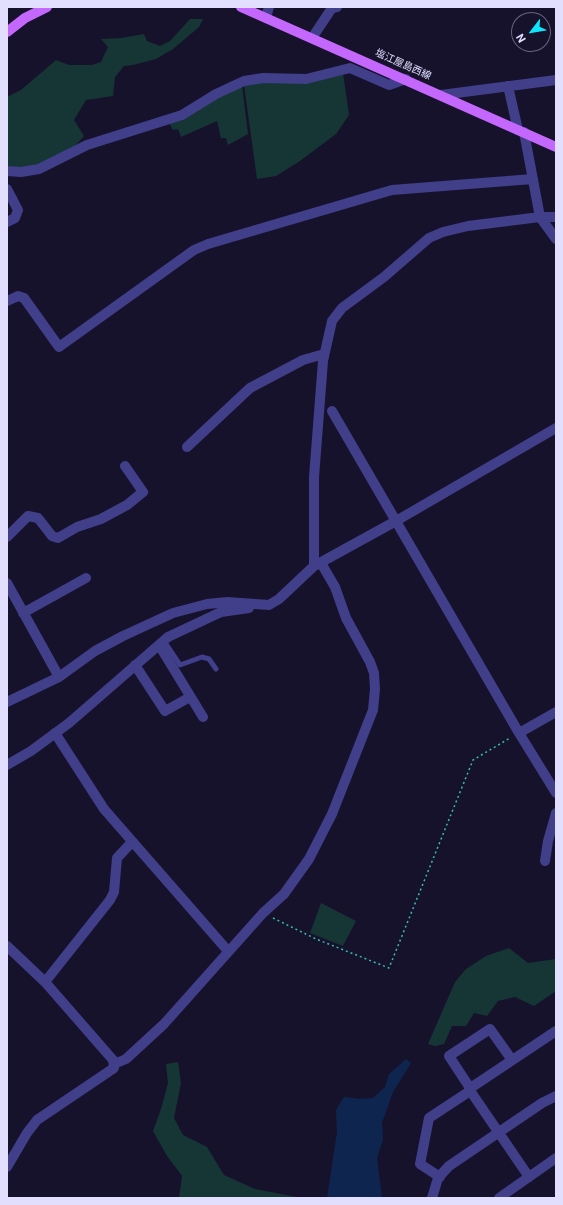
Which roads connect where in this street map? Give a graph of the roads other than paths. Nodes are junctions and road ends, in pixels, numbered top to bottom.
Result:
1 (47, 7) edge
2 (240, 7) edge
3 (269, 7) edge
4 (337, 7) edge
5 (266, 17) junction
6 (7, 32) edge
7 (312, 38) junction
8 (406, 80) junction
9 (556, 80) edge
10 (508, 86) junction
11 (441, 95) junction
12 (521, 131) junction
13 (556, 147) edge
14 (7, 171) edge
15 (533, 179) junction
16 (7, 189) edge
17 (540, 217) junction
18 (556, 217) edge
19 (7, 222) edge
20 (556, 239) edge
21 (7, 301) edge
22 (324, 354) junction
23 (332, 411) dead end
24 (556, 428) edge
25 (187, 447) dead end
26 (125, 466) dead end
27 (396, 521) junction
28 (7, 537) edge
29 (317, 565) junction
30 (86, 578) dead end
31 (7, 583) edge
32 (10, 596) edge
33 (269, 605) junction
34 (23, 613) junction
35 (161, 643) junction
36 (136, 665) junction
37 (216, 669) dead end
38 (59, 677) junction
39 (190, 697) junction
40 (7, 702) edge
41 (556, 712) edge
42 (203, 717) dead end
43 (55, 733) junction
44 (519, 733) junction
45 (7, 765) edge
46 (556, 793) edge
47 (556, 813) edge
48 (132, 842) junction
49 (545, 861) dead end
50 (7, 946) edge
51 (228, 952) junction
52 (45, 982) junction
53 (556, 1031) edge
54 (512, 1060) junction
55 (114, 1064) junction
56 (470, 1090) junction
57 (556, 1096) edge
58 (498, 1133) junction
59 (556, 1158) edge
60 (7, 1167) edge
61 (440, 1177) junction
62 (529, 1177) junction
63 (432, 1198) edge
64 (499, 1198) edge

1 - 6 main road
2 - 5 main road, 塩江屋島西線
3 - 5 street
4 - 7 street
5 - 7 main road, 塩江屋島西線
7 - 8 main road, 塩江屋島西線
8 - 11 main road, 塩江屋島西線
8 - 14 street
9 - 10 street
10 - 11 street
10 - 12 street
11 - 12 main road, 塩江屋島西線
12 - 13 main road, 塩江屋島西線
12 - 15 street
15 - 17 street
15 - 21 street
16 - 19 street
17 - 18 street
17 - 20 street
17 - 22 street
22 - 25 street
22 - 29 street
23 - 27 street
24 - 27 street
26 - 28 street
27 - 29 street
27 - 44 street
29 - 33 street
29 - 51 street
30 - 34 street
31 - 32 street
32 - 34 street
33 - 35 street
33 - 38 street
34 - 38 street
35 - 36 street
35 - 37 lane
35 - 39 street
36 - 39 street
36 - 43 street
38 - 40 street
39 - 42 street
41 - 44 street
43 - 45 street
43 - 48 street
44 - 46 street
47 - 49 street
48 - 51 street
48 - 52 street
50 - 52 street
51 - 55 street
52 - 55 street
53 - 54 street
54 - 56 street
54 - 56 street
55 - 60 street
56 - 58 street
56 - 61 street
57 - 58 street
58 - 61 street
58 - 62 street
59 - 62 street
61 - 63 street
62 - 64 street

